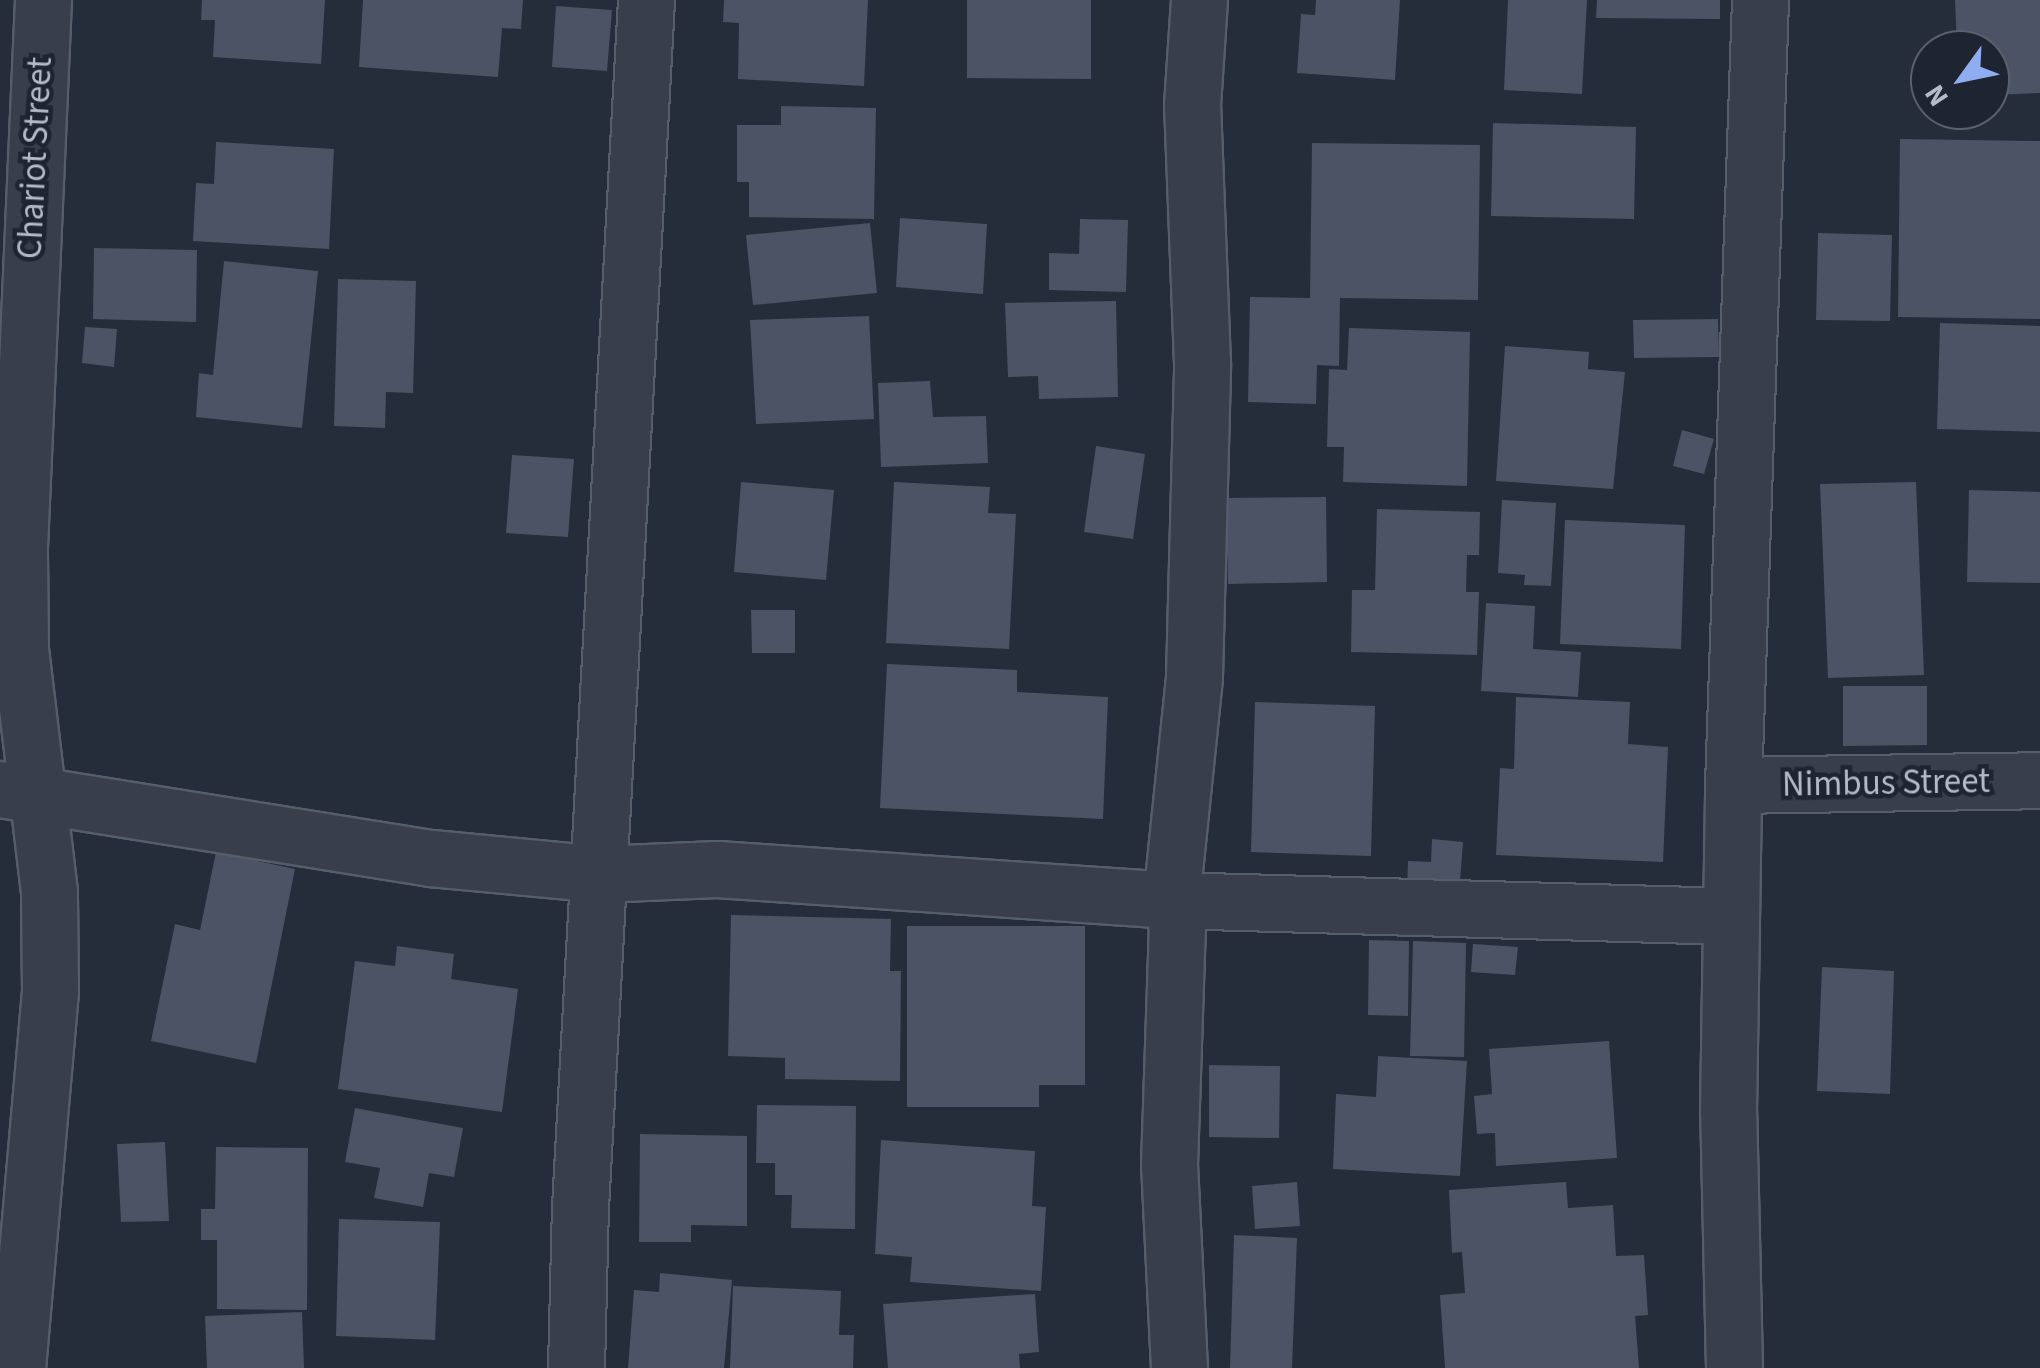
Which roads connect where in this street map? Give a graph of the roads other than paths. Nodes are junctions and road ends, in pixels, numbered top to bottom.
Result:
1 (43, 0) edge
2 (646, 0) edge
3 (1199, 0) edge
4 (1760, 0) edge
5 (2040, 780) edge
6 (1733, 786) junction
7 (19, 792) edge
8 (599, 874) junction
9 (1171, 900) junction
10 (1730, 916) junction
11 (17, 1368) edge
12 (576, 1368) edge
13 (1179, 1368) edge
14 (1734, 1368) edge

1 - 7 street, Chariot Street
2 - 8 street
3 - 9 street
4 - 6 street
5 - 6 street, Nimbus Street
6 - 10 street
7 - 8 street
7 - 11 street, Chariot Street
8 - 9 street
8 - 12 street
9 - 10 street
9 - 13 street
10 - 14 street

